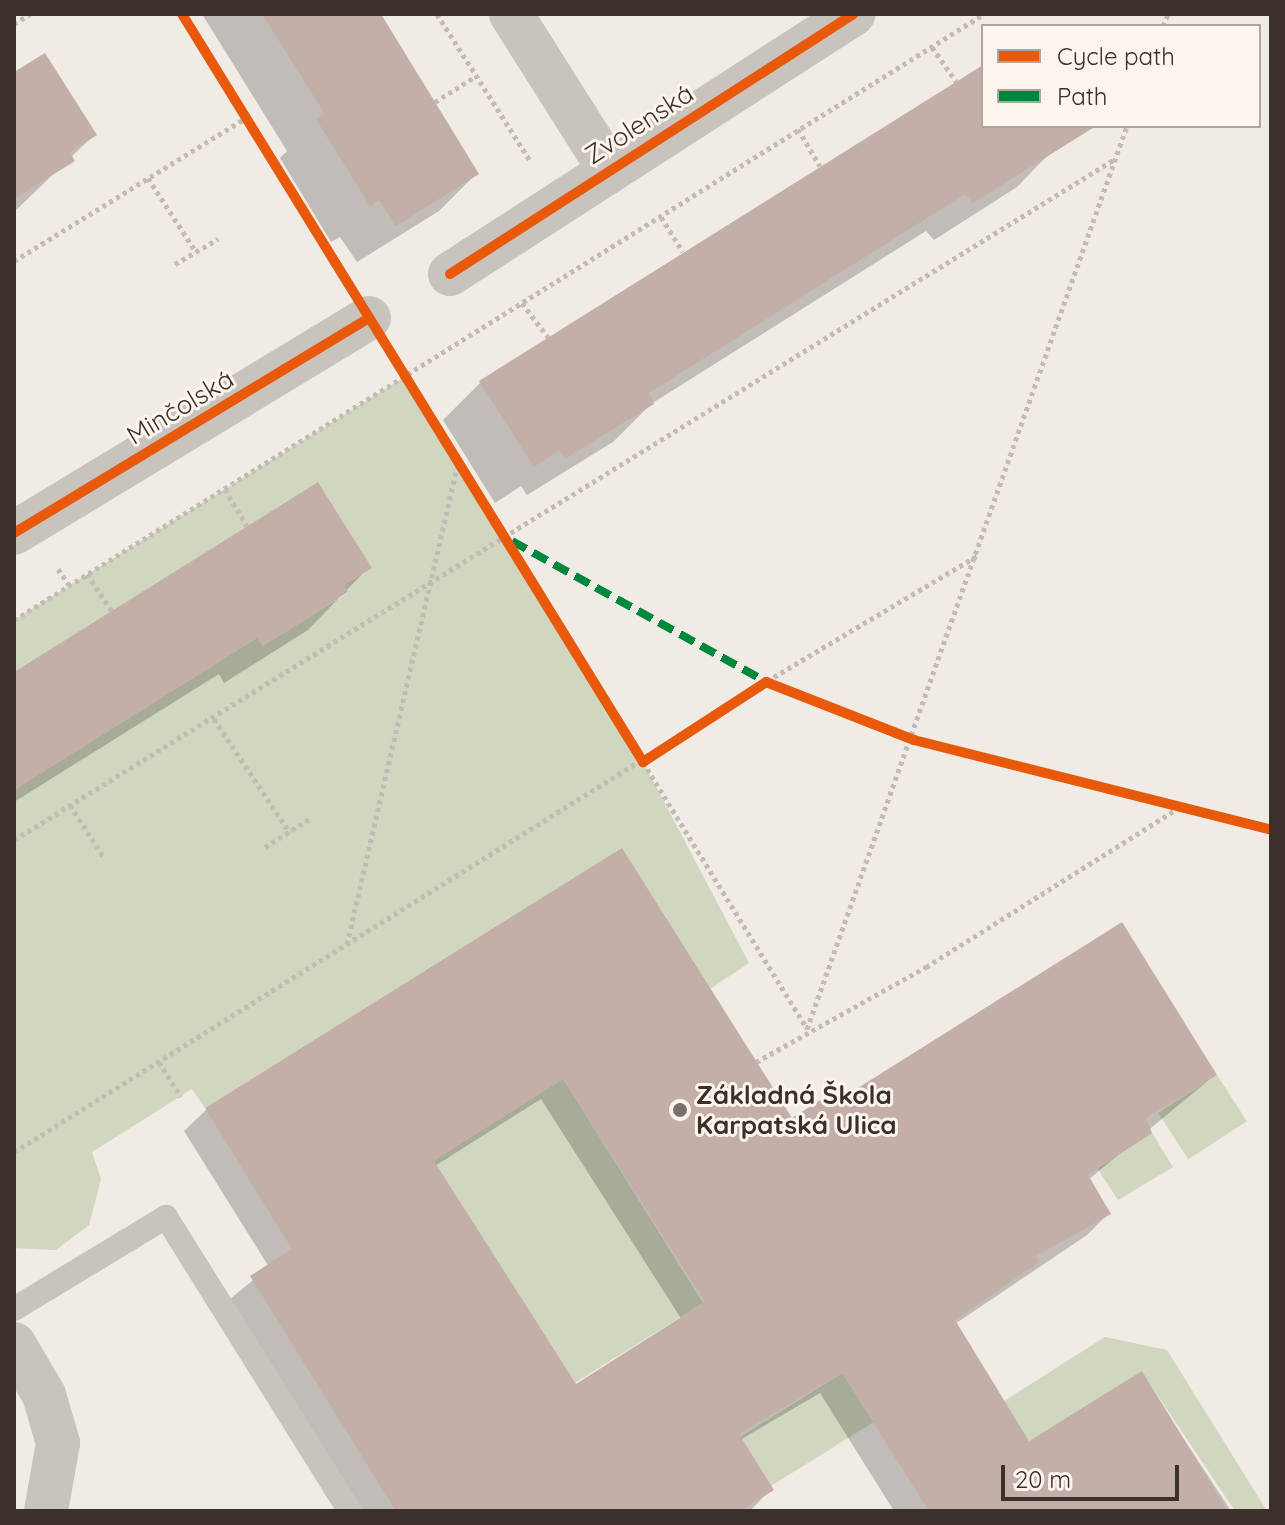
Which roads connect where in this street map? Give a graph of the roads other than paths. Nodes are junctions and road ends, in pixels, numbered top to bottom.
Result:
1 (511, 14) edge
2 (854, 14) edge
3 (609, 169) junction
4 (450, 274) dead end
5 (369, 318) road end
6 (14, 533) edge
7 (14, 1309) edge
8 (14, 1344) edge
9 (46, 1511) edge
10 (350, 1511) edge

1 - 3 street, Zvolenská
2 - 3 street, Zvolenská
3 - 4 street, Zvolenská
5 - 6 street, Minčolská
7 - 10 lane
8 - 9 street

